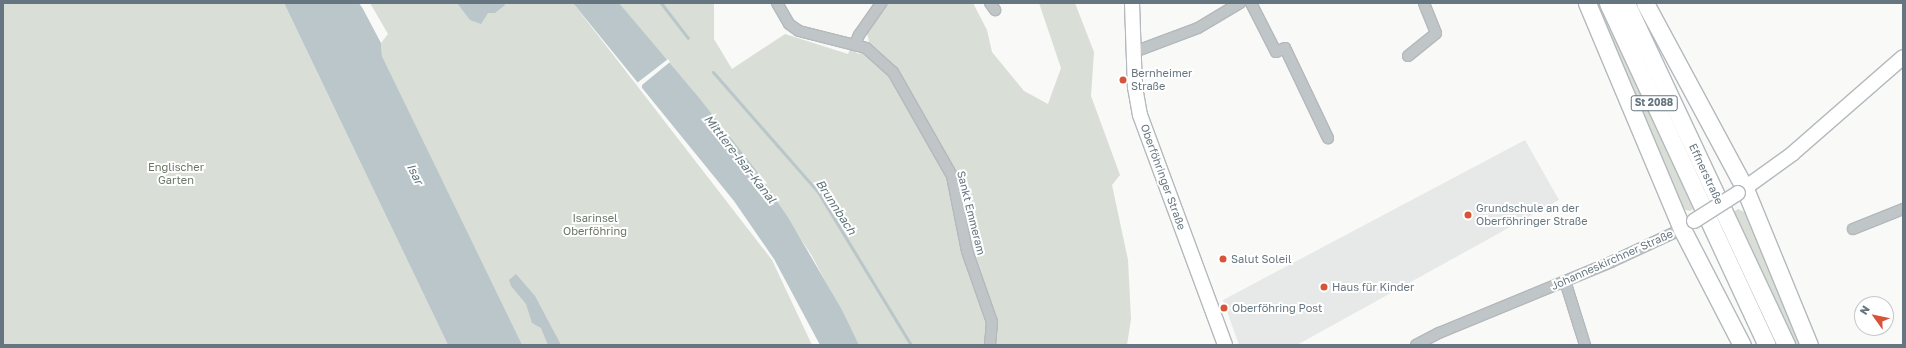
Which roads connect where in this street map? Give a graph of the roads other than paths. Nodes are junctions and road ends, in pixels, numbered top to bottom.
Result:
1 (777, 3) edge
2 (881, 3) edge
3 (1132, 3) edge
4 (1240, 3) edge
5 (1251, 3) edge
6 (1424, 3) edge
7 (1587, 3) edge
8 (1608, 3) edge
9 (1626, 3) edge
10 (1645, 3) edge
11 (855, 44) junction
12 (1134, 52) junction
13 (1408, 56) dead end
14 (1903, 57) edge
15 (1328, 138) dead end
16 (1742, 191) junction
17 (1903, 209) edge
18 (1688, 225) junction
19 (1853, 229) dead end
20 (1565, 281) junction
21 (990, 345) edge
22 (1225, 345) edge
23 (1416, 345) edge
24 (1585, 345) edge
25 (1742, 345) edge
26 (1767, 345) edge
27 (1786, 345) edge
28 (1809, 345) edge

1 - 11 street, Sankt Emmeram
2 - 11 street
3 - 12 main road, Oberföhringer Straße
4 - 12 street
5 - 15 street
6 - 13 street
7 - 18 highway
8 - 26 highway, Effnerstraße / St 2088
9 - 27 highway, Effnerstraße / St 2088
10 - 16 highway
11 - 21 street, Sankt Emmeram
12 - 22 main road, Oberföhringer Straße
14 - 16 main road, Johanneskirchner Straße
16 - 18 main road, Johanneskirchner Straße, bridge
16 - 28 highway
17 - 19 street
18 - 20 street, Johanneskirchner Straße
18 - 25 highway
20 - 23 street, Johanneskirchner Straße
20 - 24 street

